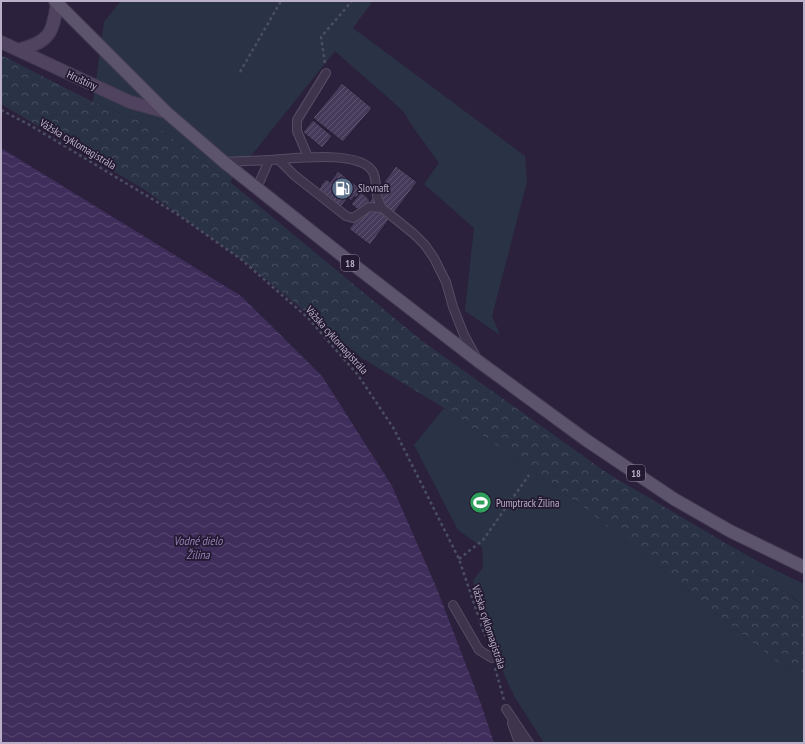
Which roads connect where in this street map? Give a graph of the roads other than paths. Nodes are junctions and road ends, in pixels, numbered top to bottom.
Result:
1 (56, 2) edge
2 (1, 42) edge
3 (18, 50) junction
4 (326, 73) road end
5 (166, 112) junction
6 (308, 157) junction
7 (269, 160) junction
8 (279, 160) junction
9 (224, 162) junction
10 (257, 188) junction
11 (382, 208) junction
12 (478, 361) junction
13 (804, 568) edge
14 (453, 605) dead end
15 (492, 658) road end
16 (520, 743) edge
17 (529, 743) edge

1 - 3 street
1 - 5 main road, 18
2 - 3 street, Hruštiny
3 - 5 street, Hruštiny
4 - 6 lane
5 - 9 main road, 18
6 - 8 lane
6 - 11 lane
7 - 8 lane
7 - 9 lane
7 - 10 lane
8 - 11 lane
9 - 10 main road, 18
10 - 12 main road, 18
11 - 12 lane
12 - 13 main road, 18
14 - 15 lane
16 - 17 lane

